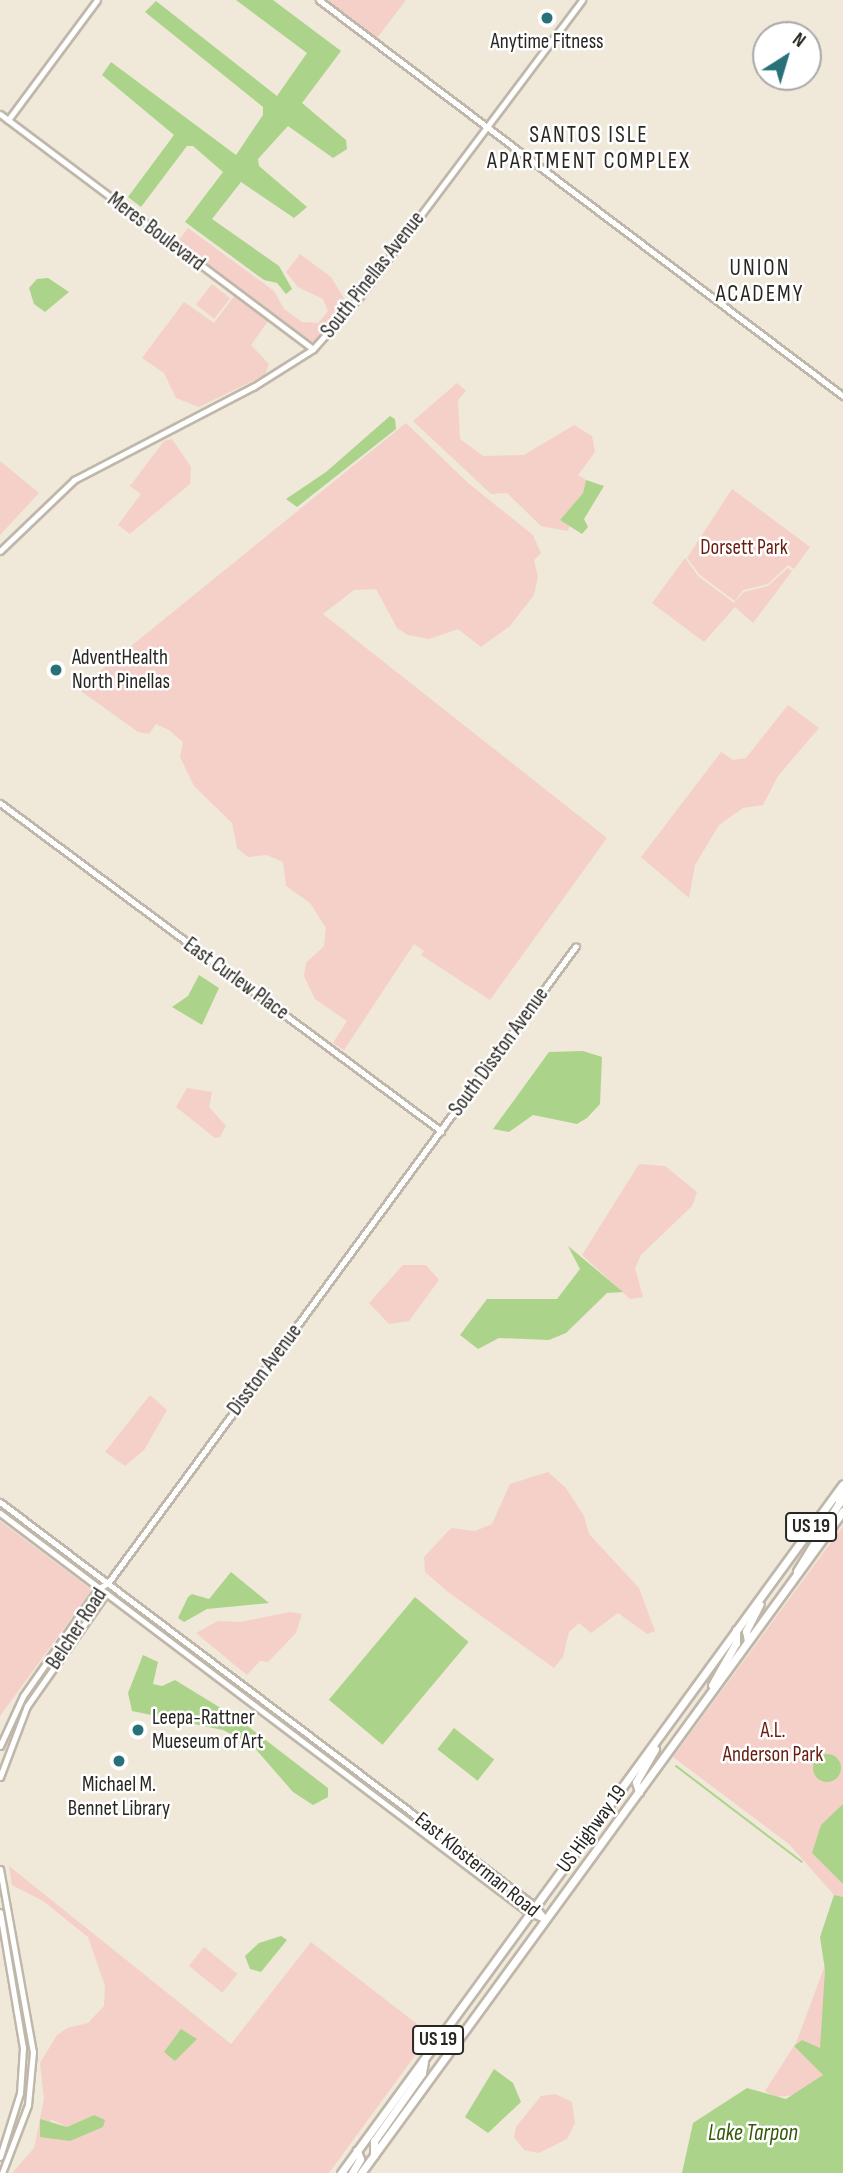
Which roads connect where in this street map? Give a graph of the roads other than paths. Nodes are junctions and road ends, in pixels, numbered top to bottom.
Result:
1 (97, 0) edge
2 (319, 0) edge
3 (582, 0) edge
4 (0, 114) edge
5 (8, 120) junction
6 (487, 127) junction
7 (313, 349) junction
8 (843, 396) edge
9 (0, 551) edge
10 (0, 803) edge
11 (576, 946) dead end
12 (441, 1131) junction
13 (422, 1158) joint
14 (841, 1487) edge
15 (0, 1502) edge
16 (843, 1511) edge
17 (0, 1513) edge
18 (794, 1578) junction
19 (108, 1583) junction
20 (99, 1588) junction
21 (765, 1590) junction
22 (106, 1593) junction
23 (736, 1630) junction
24 (748, 1641) junction
25 (706, 1699) junction
26 (665, 1730) junction
27 (0, 1746) edge
28 (0, 1777) edge
29 (639, 1792) junction
30 (0, 1869) edge
31 (532, 1910) junction
32 (0, 1912) edge
33 (545, 1919) junction
34 (425, 2058) junction
35 (357, 2151) junction
36 (374, 2155) junction
37 (0, 2157) edge
38 (2, 2173) edge
39 (341, 2173) edge
40 (352, 2173) edge
41 (361, 2173) edge

1 - 5 main road
2 - 6 main road
3 - 6 main road, South Pinellas Avenue
4 - 5 main road, Meres Boulevard
5 - 7 main road, Meres Boulevard
6 - 7 main road, South Pinellas Avenue
6 - 8 main road
7 - 9 main road, South Pinellas Avenue
10 - 12 main road, East Curlew Place
11 - 12 main road, South Disston Avenue
12 - 13 main road, South Disston Avenue
13 - 19 main road, Disston Avenue
14 - 18 highway
14 - 21 highway, US Highway 19 / US 19
15 - 19 main road, East Klosterman Road
16 - 18 highway, US Highway 19 / US 19
17 - 20 main road, East Klosterman Road
18 - 24 highway, US Highway 19 / US 19
19 - 20 main road, Belcher Road
19 - 22 main road, Belcher Road
19 - 31 main road, East Klosterman Road
20 - 22 main road, East Klosterman Road
20 - 27 main road, Belcher Road
21 - 23 highway, US Highway 19 / US 19
21 - 24 highway
22 - 28 main road, Belcher Road
22 - 31 main road, East Klosterman Road
23 - 25 highway
23 - 26 highway, US Highway 19 / US 19
24 - 25 highway, US Highway 19 / US 19
25 - 29 highway, US Highway 19 / US 19
26 - 29 highway
26 - 31 highway, US Highway 19 / US 19
29 - 33 highway, US Highway 19 / US 19
30 - 38 main road
31 - 33 main road, East Klosterman Road
31 - 34 highway, US Highway 19 / US 19
32 - 37 main road
33 - 36 highway, US Highway 19 / US 19
34 - 35 highway, US Highway 19 / US 19
34 - 36 highway
35 - 39 highway, US Highway 19 / US 19
35 - 40 highway
36 - 41 highway, US Highway 19 / US 19

